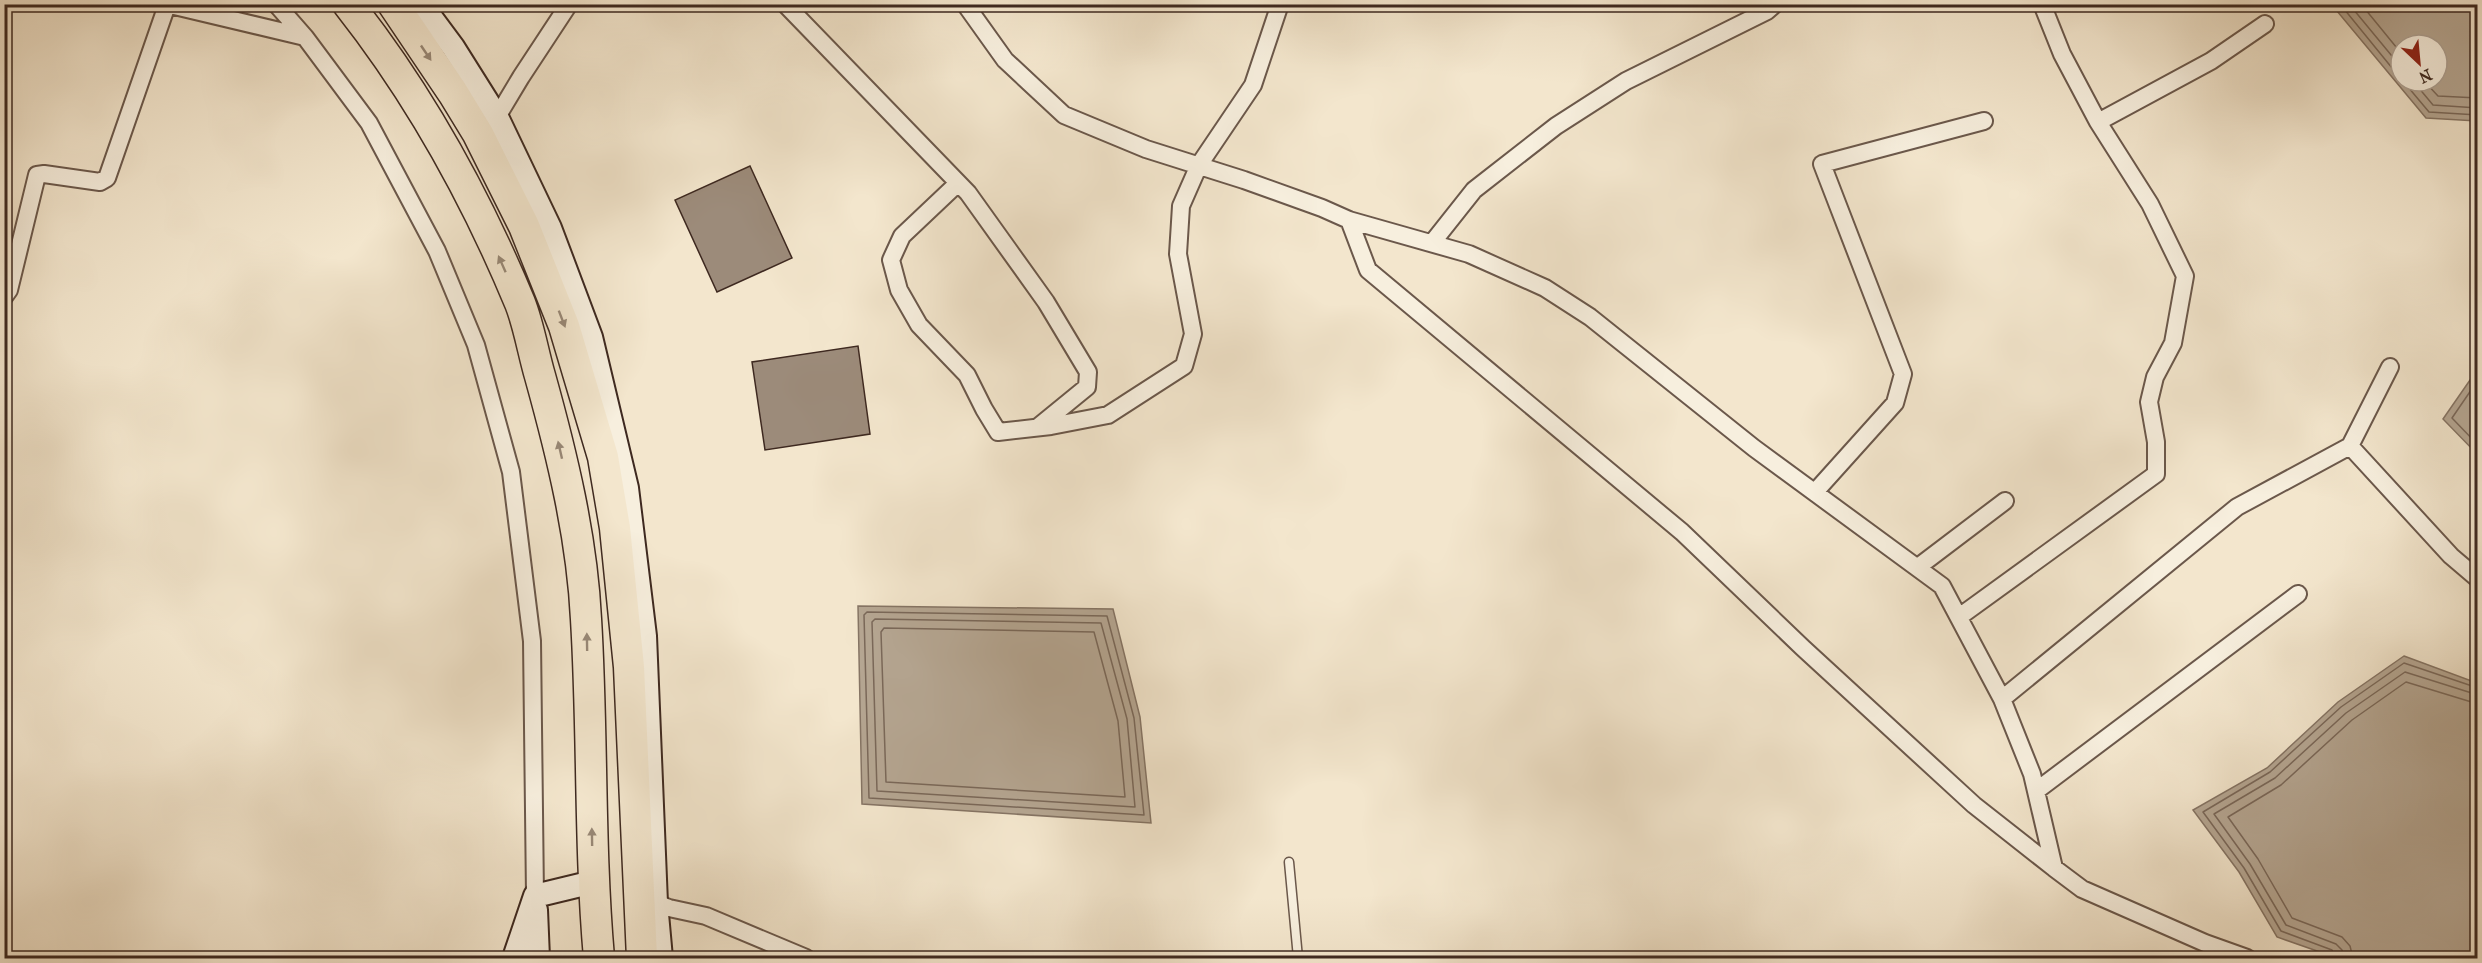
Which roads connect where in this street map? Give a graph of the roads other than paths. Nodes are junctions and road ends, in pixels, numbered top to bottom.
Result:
1 (276, 4) edge
2 (348, 4) edge
3 (393, 4) edge
4 (421, 4) edge
5 (569, 4) edge
6 (785, 4) edge
7 (965, 4) edge
8 (1280, 4) edge
9 (1775, 4) edge
10 (2042, 4) edge
11 (166, 5) edge
12 (2265, 24) dead end
13 (305, 37) junction
14 (497, 117) junction
15 (1984, 121) dead end
16 (2098, 122) junction
17 (1199, 165) junction
18 (957, 183) junction
19 (1349, 220) junction
20 (1432, 243) junction
21 (4, 297) edge
22 (2390, 367) dead end
23 (1038, 428) junction
24 (2350, 446) junction
25 (1815, 492) junction
26 (2005, 501) dead end
27 (1918, 567) junction
28 (2478, 579) edge
29 (2298, 594) dead end
30 (1959, 617) junction
31 (2002, 699) junction
32 (2036, 791) junction
33 (1289, 862) dead end
34 (2054, 868) junction
35 (593, 882) junction
36 (535, 896) junction
37 (656, 903) junction
38 (514, 958) edge
39 (538, 958) edge
40 (599, 958) edge
41 (642, 958) edge
42 (661, 958) edge
43 (806, 958) edge
44 (1298, 958) edge
45 (2247, 958) edge

1 - 13 street
35 -> 2 highway
3 -> 41 highway
4 - 14 street
5 - 14 street
6 - 18 street
7 - 17 street
8 - 17 street
9 - 20 street
10 - 16 street
11 - 13 street
11 - 21 street
12 - 16 street
13 - 36 street
14 - 37 street
15 - 25 street
16 - 30 street
17 - 19 street
17 - 23 street
18 - 23 street
18 - 23 street
19 - 20 street
19 - 34 street
20 - 25 street
22 - 24 street
24 - 28 street
24 - 31 street
25 - 27 street
26 - 27 street
27 - 30 street
29 - 32 street
30 - 31 street
31 - 32 street
32 - 34 street
33 - 44 lane
34 - 45 street
35 - 36 street
35 - 40 highway
36 - 38 street
36 - 39 street
37 - 42 street
37 - 43 street

